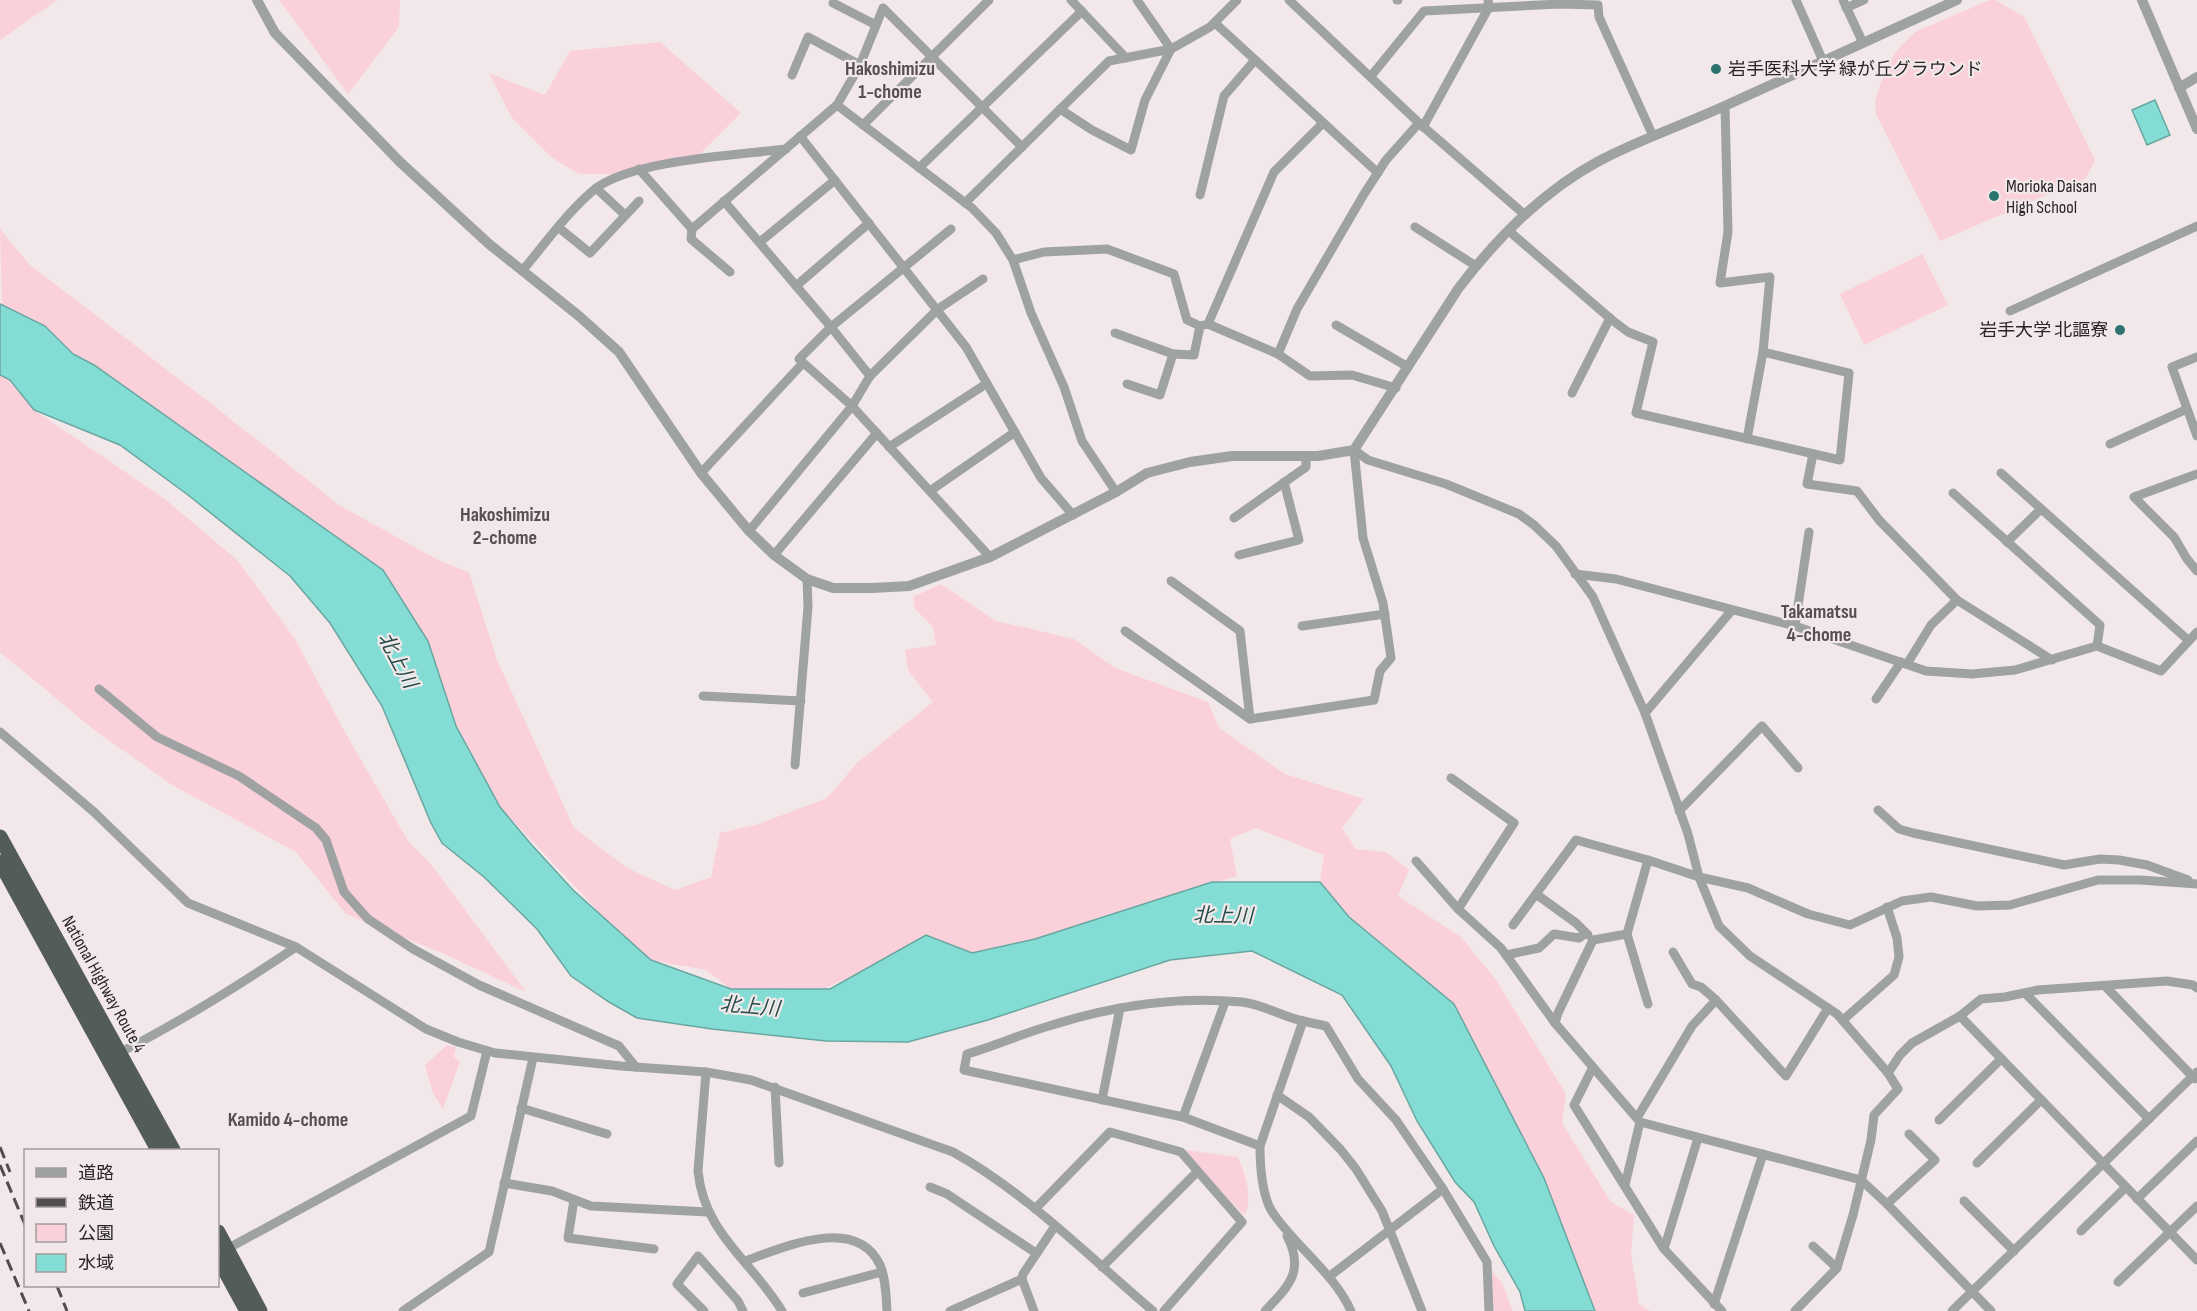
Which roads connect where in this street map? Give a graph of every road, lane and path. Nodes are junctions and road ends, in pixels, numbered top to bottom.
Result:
1 (257, 0) edge
2 (989, 0) edge
3 (1071, 0) edge
4 (1137, 0) edge
5 (1237, 0) edge
6 (1290, 0) edge
7 (1796, 0) edge
8 (1864, 0) edge
9 (1957, 0) edge
10 (2142, 0) edge
11 (833, 3) dead end
12 (1488, 3) edge
13 (1597, 3) edge
14 (1845, 4) edge
15 (1082, 11) junction
16 (1215, 23) junction
17 (876, 25) junction
18 (1863, 43) junction
19 (1171, 49) junction
20 (932, 56) junction
21 (1126, 58) junction
22 (1255, 60) junction
23 (1823, 61) junction
24 (860, 65) junction
25 (792, 75) dead end
26 (1371, 76) junction
27 (2197, 77) edge
28 (2179, 88) junction
29 (837, 105) junction
30 (1725, 106) junction
31 (982, 107) junction
32 (1060, 109) junction
33 (1323, 123) junction
34 (863, 125) junction
35 (1421, 125) junction
36 (2197, 129) edge
37 (800, 136) junction
38 (1653, 136) junction
39 (1022, 147) junction
40 (786, 149) junction
41 (919, 168) junction
42 (639, 169) junction
43 (1378, 173) junction
44 (835, 180) junction
45 (596, 188) junction
46 (1200, 195) dead end
47 (639, 201) dead end
48 (724, 201) junction
49 (965, 203) junction
50 (1524, 214) junction
51 (625, 215) junction
52 (869, 223) junction
53 (2197, 226) edge
54 (558, 227) junction
55 (1415, 227) dead end
56 (692, 229) junction
57 (951, 230) dead end
58 (1509, 231) junction
59 (760, 242) junction
60 (1013, 260) junction
61 (1476, 266) junction
62 (905, 268) junction
63 (522, 271) junction
64 (730, 272) dead end
65 (983, 279) dead end
66 (796, 286) junction
67 (938, 309) junction
68 (2010, 311) dead end
69 (1610, 318) junction
70 (1204, 325) junction
71 (1336, 325) dead end
72 (831, 327) junction
73 (1114, 333) dead end
74 (1763, 352) junction
75 (1173, 354) junction
76 (1278, 354) junction
77 (2197, 357) edge
78 (803, 363) junction
79 (1408, 367) junction
80 (870, 376) junction
81 (986, 384) junction
82 (1127, 384) dead end
83 (1396, 388) junction
84 (1572, 393) dead end
85 (852, 406) junction
86 (2187, 409) junction
87 (1015, 432) junction
88 (877, 433) junction
89 (2197, 436) edge
90 (1747, 439) junction
91 (2110, 444) dead end
92 (889, 447) junction
93 (1354, 450) junction
94 (1813, 454) junction
95 (1306, 456) junction
96 (701, 473) junction
97 (2001, 473) dead end
98 (2197, 474) edge
99 (1284, 482) junction
100 (930, 491) junction
101 (1116, 492) junction
102 (1953, 493) dead end
103 (2041, 508) junction
104 (1073, 515) junction
105 (1234, 518) dead end
106 (749, 531) junction
107 (1809, 532) dead end
108 (2007, 542) junction
109 (774, 555) junction
110 (1239, 555) dead end
111 (990, 557) junction
112 (2197, 571) edge
113 (1575, 574) junction
114 (807, 579) junction
115 (1171, 580) dead end
116 (1957, 600) junction
117 (1732, 610) junction
118 (1385, 614) junction
119 (1302, 626) dead end
120 (1795, 626) junction
121 (1125, 631) dead end
122 (2197, 632) edge
123 (2188, 640) junction
124 (2097, 646) junction
125 (2052, 660) junction
126 (1904, 663) junction
127 (99, 689) dead end
128 (703, 696) dead end
129 (1876, 699) dead end
130 (801, 701) junction
131 (1645, 713) junction
132 (1250, 718) junction
133 (0, 732) edge
134 (795, 765) dead end
135 (1798, 768) dead end
136 (1451, 778) dead end
137 (1878, 810) dead end
138 (1679, 811) junction
139 (0, 837) edge
140 (1648, 860) junction
141 (1416, 861) dead end
142 (0, 862) edge
143 (1698, 877) junction
144 (2197, 884) edge
145 (1536, 894) junction
146 (1887, 908) junction
147 (1458, 909) junction
148 (1513, 925) dead end
149 (1586, 933) junction
150 (1627, 934) junction
151 (1593, 940) junction
152 (296, 947) junction
153 (1673, 952) dead end
154 (1506, 955) junction
155 (2105, 986) junction
156 (2197, 988) edge
157 (2025, 993) junction
158 (1716, 1000) junction
159 (1225, 1002) junction
160 (1648, 1004) dead end
161 (1120, 1008) junction
162 (1828, 1008) junction
163 (1960, 1016) junction
164 (1843, 1020) junction
165 (1303, 1021) junction
166 (1555, 1023) junction
167 (487, 1051) junction
168 (114, 1055) junction
169 (533, 1058) junction
170 (2001, 1059) junction
171 (636, 1067) junction
172 (1593, 1067) junction
173 (706, 1072) junction
174 (1888, 1073) junction
175 (2196, 1076) edge
176 (775, 1088) junction
177 (1277, 1095) junction
178 (1102, 1100) junction
179 (2041, 1100) junction
180 (521, 1107) junction
181 (1183, 1117) junction
182 (2149, 1119) junction
183 (1639, 1120) junction
184 (1939, 1120) dead end
185 (607, 1134) dead end
186 (1909, 1134) dead end
187 (1698, 1138) junction
188 (2197, 1141) edge
189 (1260, 1146) junction
190 (158, 1149) edge
191 (172, 1149) edge
192 (1763, 1155) junction
193 (779, 1163) dead end
194 (1977, 1163) dead end
195 (2103, 1164) junction
196 (1197, 1172) junction
197 (1861, 1180) junction
198 (504, 1183) junction
199 (1624, 1185) junction
200 (930, 1187) dead end
201 (2126, 1187) junction
202 (1443, 1189) junction
203 (2137, 1199) junction
204 (574, 1200) junction
205 (1964, 1201) dead end
206 (1887, 1204) junction
207 (2197, 1206) edge
208 (1035, 1209) junction
209 (708, 1212) junction
210 (1279, 1221) junction
211 (1055, 1226) junction
212 (1390, 1231) junction
213 (2081, 1231) dead end
214 (2170, 1233) junction
215 (219, 1238) edge
216 (1813, 1246) dead end
217 (654, 1249) dead end
218 (1664, 1249) junction
219 (2014, 1251) junction
220 (1036, 1253) junction
221 (222, 1254) edge
222 (2197, 1260) edge
223 (745, 1262) junction
224 (1102, 1266) junction
225 (1837, 1268) junction
226 (882, 1272) junction
227 (1330, 1276) junction
228 (1022, 1279) junction
229 (2118, 1282) dead end
230 (1972, 1292) junction
231 (803, 1293) dead end
232 (1714, 1304) junction
233 (247, 1311) edge
234 (260, 1311) edge
235 (403, 1311) edge
236 (704, 1311) edge
237 (743, 1311) edge
238 (782, 1311) edge
239 (887, 1311) edge
240 (950, 1311) edge
241 (1034, 1311) edge
242 (1153, 1311) edge
243 (1164, 1311) edge
244 (1265, 1311) edge
245 (1351, 1311) edge
246 (1422, 1311) edge
247 (1489, 1311) edge
248 (1722, 1311) edge
249 (1795, 1311) edge
250 (1952, 1311) edge
251 (1990, 1311) edge

1 - 63 street
2 - 20 street
3 - 15 street
4 - 19 street
5 - 16 street
6 - 26 street
7 - 23 street
8 - 14 street
9 - 18 street
10 - 28 street
11 - 17 street
12 - 13 street
12 - 26 street
12 - 35 street
13 - 38 street
14 - 18 street
15 - 21 street
15 - 31 street
16 - 19 street
16 - 22 street
17 - 20 street
17 - 24 street
18 - 23 street
19 - 21 street
19 - 32 street
20 - 31 street
20 - 34 street
21 - 32 street
22 - 33 street
22 - 46 street
23 - 30 street
24 - 25 street
24 - 29 street
26 - 35 street
27 - 28 street
28 - 36 street
29 - 34 street
29 - 37 street
30 - 38 street
30 - 74 street
31 - 39 street
31 - 41 street
32 - 39 street
33 - 43 street
33 - 70 street
34 - 41 street
35 - 43 street
35 - 50 street
37 - 40 street
37 - 44 street
38 - 50 street
39 - 49 street
40 - 42 street
40 - 48 street
41 - 49 street
42 - 45 street
42 - 56 street
43 - 76 street
44 - 52 street
44 - 59 street
45 - 51 street
45 - 54 street
47 - 51 street
48 - 56 street
48 - 59 street
49 - 60 street
50 - 58 street
51 - 54 street
52 - 62 street
52 - 66 street
53 - 68 street
54 - 63 street
55 - 61 street
56 - 64 street
57 - 62 street
58 - 61 street
58 - 69 street
59 - 66 street
60 - 70 street
60 - 101 street
61 - 79 street
62 - 67 street
62 - 72 street
63 - 96 street
65 - 67 street
66 - 72 street
67 - 80 street
67 - 81 street
69 - 84 street
69 - 90 street
70 - 75 street
70 - 76 street
71 - 79 street
72 - 78 street
72 - 80 street
73 - 75 street
74 - 90 street
74 - 94 street
75 - 82 street
76 - 83 street
77 - 86 street
78 - 85 street
78 - 96 street
79 - 83 street
80 - 85 street
81 - 87 street
81 - 92 street
83 - 93 street
85 - 88 street
85 - 106 street
86 - 89 street
86 - 91 street
87 - 100 street
87 - 104 street
88 - 92 street
88 - 109 street
90 - 94 street
92 - 100 street
93 - 95 street
93 - 113 street
93 - 118 street
94 - 116 street
95 - 99 street
95 - 101 street
96 - 106 street
97 - 103 street
98 - 112 street
99 - 105 street
99 - 110 street
100 - 111 street
101 - 104 street
102 - 108 street
103 - 108 street
103 - 123 street
104 - 111 street
106 - 109 street
107 - 120 street
108 - 124 street
109 - 114 street
111 - 114 street
113 - 117 street
113 - 131 street
114 - 130 street
115 - 132 street
116 - 125 street
116 - 126 street
117 - 120 street
117 - 131 street
118 - 119 street
118 - 132 street
120 - 126 street
121 - 132 street
122 - 123 street
123 - 124 street
124 - 125 street
125 - 126 street
126 - 129 street
127 - 171 street
128 - 130 street
130 - 134 street
131 - 138 street
133 - 152 street
135 - 138 street
136 - 147 street
137 - 144 street
138 - 143 street
139 - 168 highway, National Highway Route 4
140 - 143 street
140 - 145 street
140 - 150 street
141 - 147 street
142 - 168 highway, National Highway Route 4
143 - 146 street
143 - 162 street
144 - 146 street
145 - 148 street
145 - 149 street
146 - 164 street
147 - 154 street
149 - 151 street
149 - 154 street
150 - 151 street
150 - 160 street
151 - 166 street
152 - 167 street
152 - 168 street
153 - 158 street
154 - 166 street
155 - 156 street
155 - 157 street
155 - 175 street
157 - 163 street
157 - 182 street
158 - 162 street
158 - 183 street
159 - 161 street
159 - 165 street
159 - 181 street
161 - 178 street
161 - 178 street
162 - 164 street
163 - 170 street
163 - 174 street
164 - 174 street
165 - 177 street
165 - 202 street
166 - 172 street
167 - 169 street
167 - 221 street
168 - 190 highway, National Highway Route 4
168 - 191 highway, National Highway Route 4
169 - 171 street
169 - 180 street
170 - 179 street
170 - 184 street
171 - 173 street
172 - 183 street
172 - 199 street
173 - 176 street
173 - 209 street
174 - 197 street
175 - 182 street
176 - 193 street
176 - 208 street
177 - 189 street
177 - 212 street
178 - 181 street
179 - 194 street
179 - 195 street
180 - 185 street
180 - 198 street
181 - 189 street
182 - 195 street
183 - 187 street
183 - 199 street
186 - 206 street
187 - 192 street
187 - 218 street
188 - 203 street
189 - 210 street
192 - 197 street
192 - 232 street
195 - 201 street
195 - 219 street
196 - 208 street
196 - 224 street
196 - 243 street
197 - 206 street
197 - 225 street
198 - 204 street
198 - 235 street
199 - 218 street
200 - 220 street
201 - 203 street
201 - 213 street
202 - 212 street
202 - 247 street
203 - 214 street
204 - 209 street
204 - 217 street
205 - 219 street
206 - 230 street
207 - 214 street
208 - 211 street
209 - 223 street
210 - 227 street
210 - 244 street
211 - 220 street
211 - 224 street
212 - 227 street
212 - 246 street
214 - 222 street
214 - 229 street
215 - 221 highway
216 - 225 street
218 - 232 street
219 - 230 street
220 - 228 street
221 - 233 highway
221 - 234 highway
223 - 226 street
223 - 238 street
224 - 242 street
225 - 249 street
226 - 231 street
226 - 239 street
227 - 245 street
228 - 240 street
228 - 241 street
230 - 250 street
230 - 251 street
232 - 248 street
236 - 237 street

